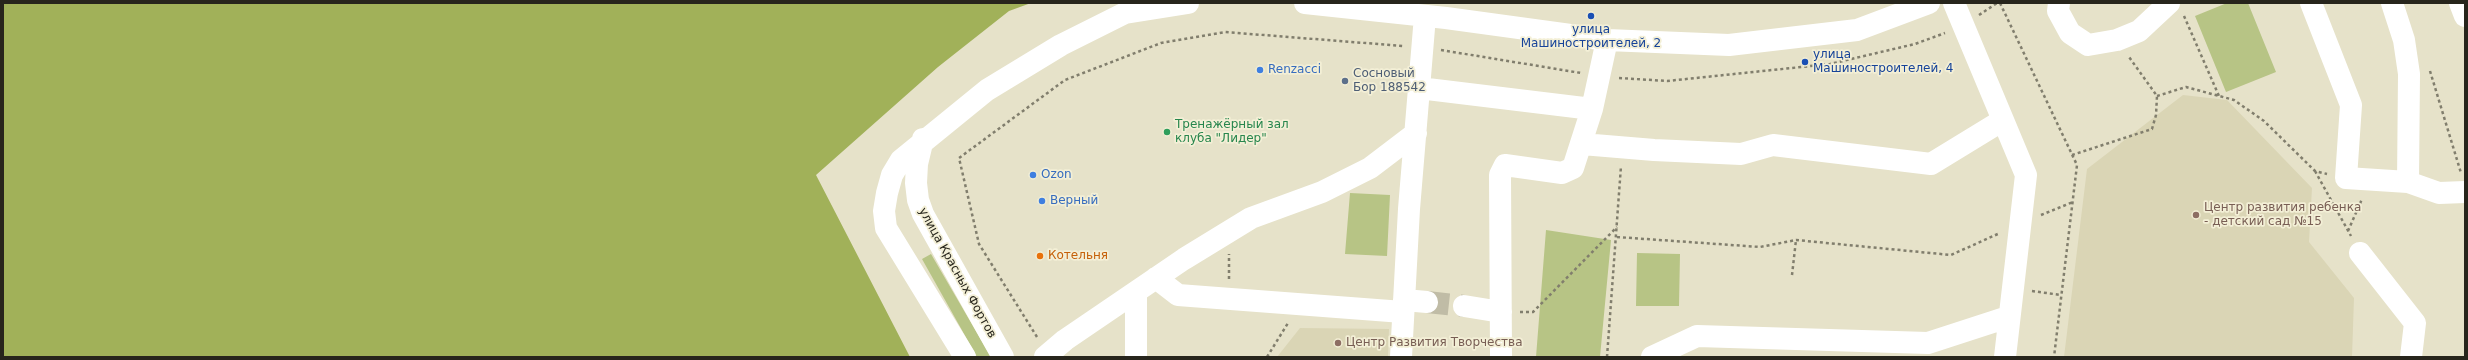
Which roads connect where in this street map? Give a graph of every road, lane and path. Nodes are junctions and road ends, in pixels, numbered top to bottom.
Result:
1 (1188, 3) edge
2 (1305, 3) edge
3 (1929, 3) edge
4 (1954, 3) edge
5 (2000, 3) edge
6 (2059, 3) edge
7 (2311, 3) edge
8 (2392, 3) edge
9 (2460, 3) edge
10 (2175, 7) edge
11 (1425, 16) junction
12 (2465, 16) edge
13 (1607, 40) junction
14 (2117, 40) junction
15 (1433, 49) junction
16 (2429, 68) dead end
17 (1419, 88) junction
18 (2157, 96) junction
19 (2219, 96) junction
20 (1592, 109) junction
21 (2003, 120) junction
22 (1416, 133) junction
23 (923, 139) junction
24 (1582, 144) junction
25 (1623, 148) junction
26 (2072, 155) junction
27 (2315, 171) junction
28 (2346, 178) junction
29 (2370, 180) junction
30 (2408, 182) junction
31 (2464, 186) edge
32 (2073, 202) junction
33 (2020, 224) junction
34 (1617, 226) junction
35 (1229, 232) junction
36 (2348, 232) junction
37 (1617, 237) junction
38 (1796, 240) junction
39 (2360, 253) joint
40 (1792, 275) dead end
41 (1156, 278) junction
42 (2012, 289) junction
43 (1136, 293) junction
44 (2061, 295) junction
45 (1229, 299) junction
46 (1427, 302) tunnel mouth
47 (1299, 305) junction
48 (1403, 306) junction
49 (1464, 306) tunnel mouth
50 (1501, 312) junction
51 (2008, 317) junction
52 (1039, 349) edge
53 (965, 357) edge
54 (1003, 357) edge
55 (1136, 357) edge
56 (1267, 357) edge
57 (1401, 357) edge
58 (1501, 357) edge
59 (1607, 357) edge
60 (1652, 357) edge
61 (2005, 357) edge
62 (2054, 357) edge
63 (2411, 357) edge

1 - 23 street
2 - 11 street
3 - 13 street
4 - 21 street
5 - 26 path
6 - 14 street
7 - 28 street
8 - 30 street
9 - 12 street
10 - 14 street
10 - 19 path
11 - 13 street
11 - 15 street
13 - 20 street
14 - 18 path
15 - 17 street
15 - 52 path
16 - 31 path
17 - 20 street
17 - 22 street
18 - 19 path
18 - 26 path
19 - 27 path
20 - 24 street
21 - 25 street
21 - 33 street
22 - 35 street
22 - 48 street
23 - 53 street
23 - 54 street, улица Красных Фортов
24 - 25 street
24 - 50 street
25 - 34 path
26 - 32 path
27 - 28 path
27 - 36 path
28 - 29 street
29 - 30 street
29 - 36 path
30 - 31 street
32 - 33 path
32 - 44 path
33 - 38 path
33 - 42 street
34 - 37 path
34 - 50 path
35 - 41 street
35 - 45 path
36 - 39 path
37 - 38 path
37 - 59 path
38 - 40 path
39 - 63 street
41 - 43 street
41 - 45 street
42 - 44 path
42 - 51 street
43 - 52 street
43 - 55 street
44 - 62 path
45 - 47 street
46 - 48 street
47 - 48 street
47 - 56 path
48 - 57 street
49 - 50 street
50 - 58 street
51 - 60 street
51 - 61 street

